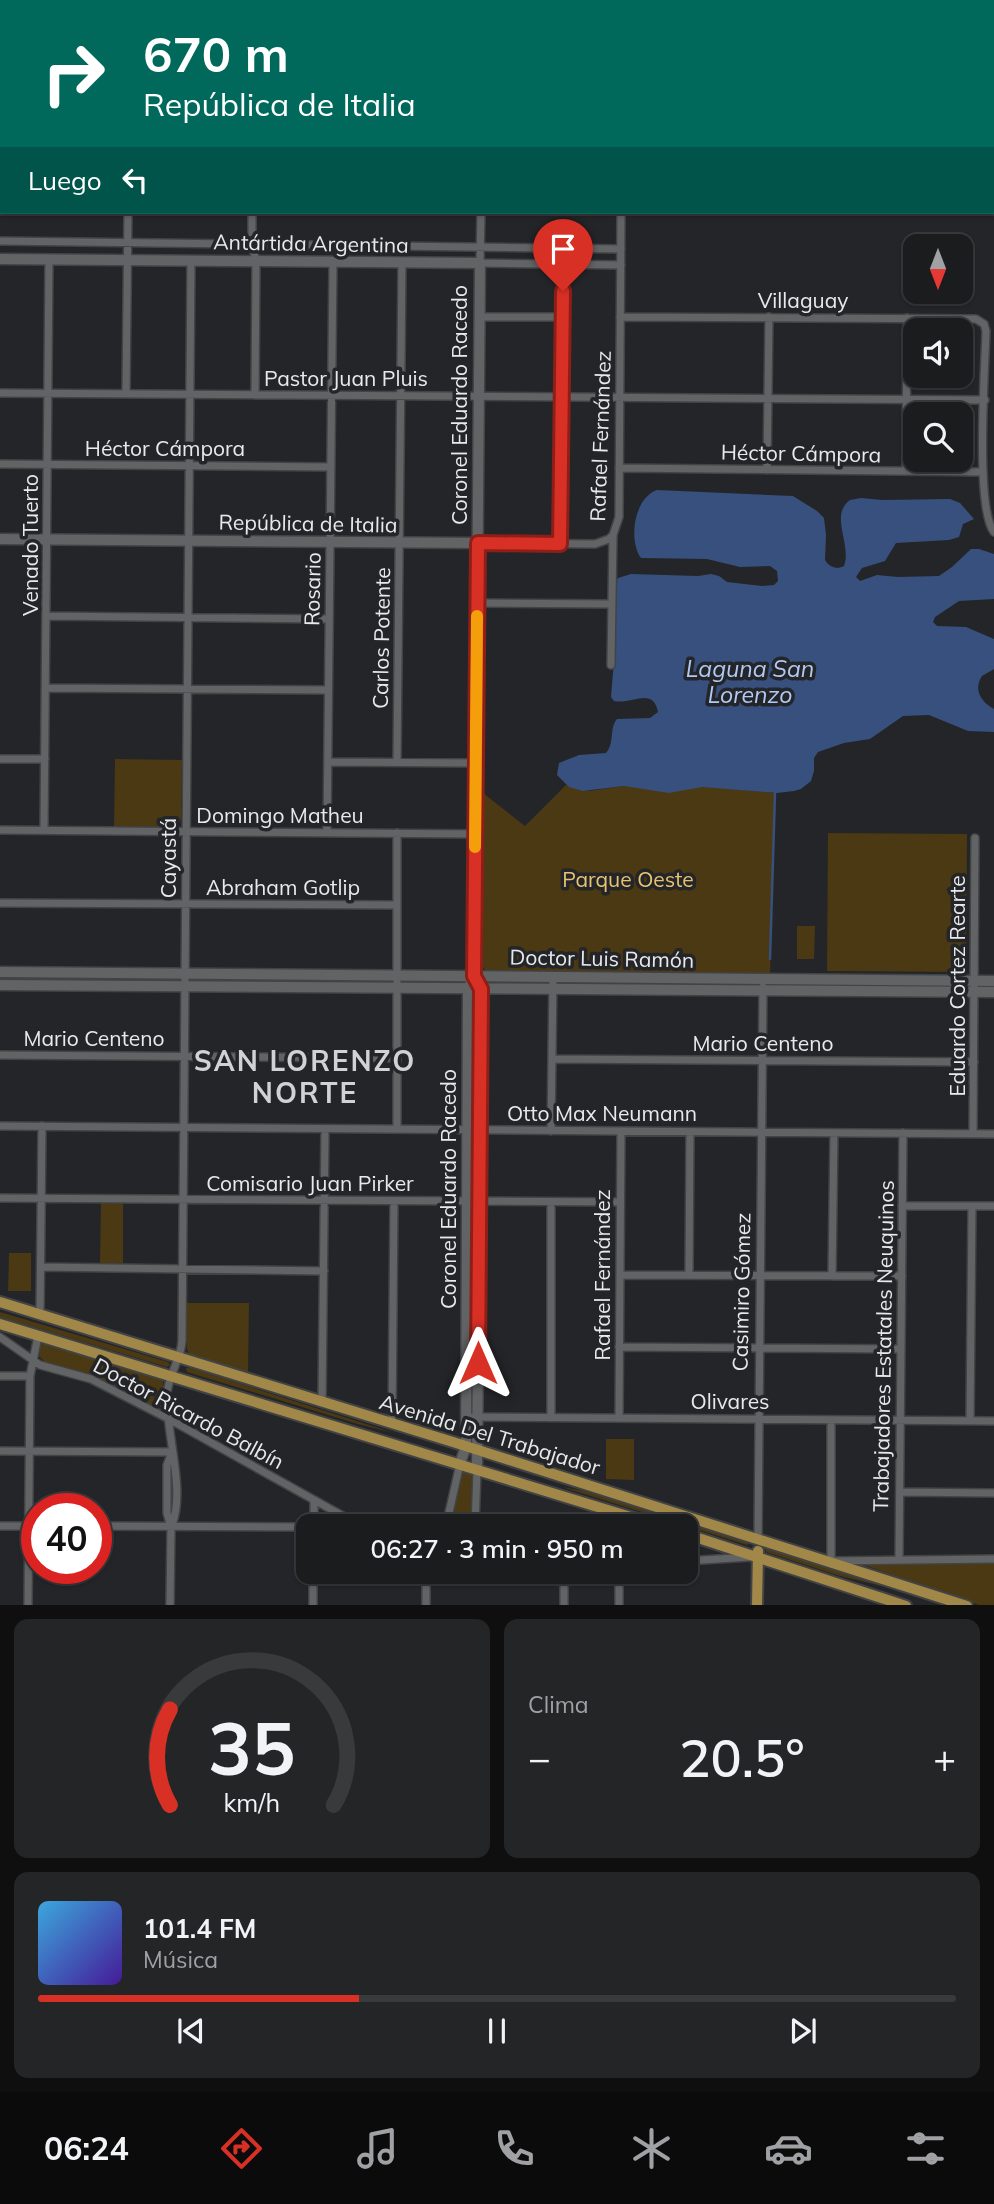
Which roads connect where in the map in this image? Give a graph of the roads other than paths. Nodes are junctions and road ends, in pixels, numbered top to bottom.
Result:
1 (128, 214) edge
2 (252, 214) edge
3 (481, 214) edge
4 (621, 214) edge
5 (0, 241) edge
6 (128, 243) junction
7 (252, 244) junction
8 (480, 247) junction
9 (621, 249) junction
10 (0, 259) edge
11 (49, 260) junction
12 (128, 260) junction
13 (191, 261) junction
14 (256, 261) junction
15 (333, 262) junction
16 (402, 263) junction
17 (480, 264) junction
18 (564, 264) junction
19 (621, 265) junction
20 (480, 317) junction
21 (563, 317) junction
22 (620, 317) junction
23 (769, 317) junction
24 (907, 318) edge
25 (973, 318) edge
26 (907, 388) edge
27 (0, 393) edge
28 (48, 393) junction
29 (126, 394) junction
30 (190, 394) junction
31 (256, 395) junction
32 (331, 395) junction
33 (401, 396) junction
34 (479, 396) junction
35 (562, 397) junction
36 (620, 397) junction
37 (768, 398) junction
38 (907, 399) junction
39 (985, 400) junction
40 (907, 402) edge
41 (0, 464) edge
42 (48, 464) junction
43 (189, 466) junction
44 (331, 467) junction
45 (619, 468) junction
46 (767, 470) junction
47 (903, 471) edge
48 (973, 472) edge
49 (984, 472) junction
50 (994, 532) edge
51 (613, 535) junction
52 (0, 539) edge
53 (47, 539) junction
54 (188, 541) junction
55 (330, 542) junction
56 (400, 543) junction
57 (478, 543) junction
58 (560, 544) junction
59 (477, 603) junction
60 (612, 604) junction
61 (46, 616) junction
62 (187, 617) junction
63 (329, 619) junction
64 (611, 665) dead end
65 (46, 688) junction
66 (187, 689) junction
67 (328, 690) junction
68 (0, 759) edge
69 (45, 759) junction
70 (328, 762) junction
71 (397, 762) junction
72 (476, 763) junction
73 (0, 830) edge
74 (44, 830) junction
75 (185, 832) junction
76 (327, 833) junction
77 (397, 833) junction
78 (475, 834) junction
79 (975, 838) dead end
80 (0, 902) edge
81 (185, 904) junction
82 (397, 905) junction
83 (0, 972) edge
84 (184, 974) junction
85 (397, 976) junction
86 (474, 976) junction
87 (553, 977) junction
88 (763, 979) junction
89 (994, 981) edge
90 (0, 985) edge
91 (974, 986) junction
92 (184, 987) junction
93 (397, 988) junction
94 (468, 989) junction
95 (481, 989) junction
96 (553, 989) junction
97 (763, 990) junction
98 (994, 992) edge
99 (0, 1055) edge
100 (184, 1056) junction
101 (397, 1058) junction
102 (552, 1059) junction
103 (763, 1060) junction
104 (974, 1062) junction
105 (0, 1126) edge
106 (42, 1126) junction
107 (183, 1127) junction
108 (325, 1129) junction
109 (397, 1129) junction
110 (467, 1130) junction
111 (480, 1130) junction
112 (551, 1130) junction
113 (621, 1131) junction
114 (690, 1132) junction
115 (762, 1132) junction
116 (834, 1133) junction
117 (903, 1133) junction
118 (973, 1134) junction
119 (994, 1134) edge
120 (0, 1198) edge
121 (42, 1199) junction
122 (183, 1200) junction
123 (324, 1200) junction
124 (394, 1201) junction
125 (467, 1201) junction
126 (480, 1202) junction
127 (551, 1202) junction
128 (620, 1202) junction
129 (902, 1206) junction
130 (972, 1206) junction
131 (994, 1206) edge
132 (41, 1267) junction
133 (182, 1268) junction
134 (324, 1270) junction
135 (620, 1275) junction
136 (689, 1275) junction
137 (761, 1276) junction
138 (832, 1276) junction
139 (902, 1276) junction
140 (0, 1302) edge
141 (40, 1315) junction
142 (0, 1324) edge
143 (38, 1336) junction
144 (0, 1337) edge
145 (619, 1347) junction
146 (760, 1348) junction
147 (901, 1349) junction
148 (179, 1357) junction
149 (32, 1361) junction
150 (0, 1376) edge
151 (30, 1376) junction
152 (171, 1376) junction
153 (322, 1401) junction
154 (466, 1417) junction
155 (478, 1417) junction
156 (167, 1418) junction
157 (551, 1418) junction
158 (618, 1418) junction
159 (759, 1419) junction
160 (831, 1420) junction
161 (900, 1420) junction
162 (970, 1421) junction
163 (994, 1421) edge
164 (392, 1423) junction
165 (466, 1446) junction
166 (478, 1450) junction
167 (0, 1451) edge
168 (29, 1452) junction
169 (172, 1452) junction
170 (460, 1464) junction
171 (477, 1470) junction
172 (900, 1492) junction
173 (31, 1493) edge
174 (994, 1493) edge
175 (314, 1500) junction
176 (314, 1514) edge
177 (339, 1514) edge
178 (449, 1514) edge
179 (475, 1514) edge
180 (621, 1514) edge
181 (0, 1526) edge
182 (21, 1526) edge
183 (112, 1526) edge
184 (171, 1527) junction
185 (296, 1527) edge
186 (698, 1538) edge
187 (758, 1538) junction
188 (757, 1556) junction
189 (899, 1559) junction
190 (994, 1559) edge
191 (698, 1561) edge
192 (831, 1561) junction
193 (29, 1584) edge
194 (313, 1584) edge
195 (426, 1584) edge
196 (564, 1584) edge
197 (619, 1584) edge
198 (28, 1605) edge
199 (170, 1605) edge
200 (313, 1605) edge
201 (426, 1605) edge
202 (564, 1605) edge
203 (619, 1605) edge
204 (757, 1605) edge
205 (902, 1605) edge
206 (967, 1605) edge

1 - 6 street
2 - 7 street
3 - 8 street, Coronel Eduardo Racedo
4 - 9 street, Rafael Fernández
5 - 6 street
6 - 7 street
6 - 12 street
7 - 8 street
7 - 14 street
8 - 9 street
8 - 17 street, Coronel Eduardo Racedo
9 - 19 street, Rafael Fernández
10 - 11 street, Antártida Argentina
11 - 12 street, Antártida Argentina
11 - 28 street, Venado Tuerto
12 - 13 street, Antártida Argentina
12 - 29 street
13 - 14 street, Antártida Argentina
13 - 30 street, Cayastá
14 - 15 street, Antártida Argentina
14 - 31 street
15 - 16 street, Antártida Argentina
15 - 32 street, Rosario
16 - 17 street, Antártida Argentina
16 - 33 street, Carlos Potente
17 - 18 street, Antártida Argentina
17 - 20 street, Coronel Eduardo Racedo
18 - 19 street, Antártida Argentina
18 - 21 street
19 - 22 street, Rafael Fernández
20 - 21 street
20 - 34 street, Coronel Eduardo Racedo
21 - 35 street
22 - 23 street, Villaguay
22 - 36 street, Rafael Fernández
23 - 24 street, Villaguay
23 - 37 street
25 - 39 street, Villaguay
26 - 38 street
27 - 28 street, Pastor Juan Pluis
28 - 29 street, Pastor Juan Pluis
28 - 42 street, Venado Tuerto
29 - 30 street, Pastor Juan Pluis
30 - 31 street, Pastor Juan Pluis
30 - 43 street, Cayastá
31 - 32 street, Pastor Juan Pluis
32 - 33 street, Pastor Juan Pluis
32 - 44 street, Rosario
33 - 34 street, Pastor Juan Pluis
33 - 56 street, Carlos Potente
34 - 35 street, Pastor Juan Pluis
34 - 57 street, Coronel Eduardo Racedo
35 - 36 street, Pastor Juan Pluis
35 - 58 street
36 - 37 street, Pastor Juan Pluis
36 - 45 street, Rafael Fernández
37 - 38 street, Pastor Juan Pluis
37 - 46 street
38 - 39 street, Pastor Juan Pluis
38 - 40 street
39 - 49 street
41 - 42 street, Héctor Cámpora
42 - 43 street, Héctor Cámpora
42 - 53 street, Venado Tuerto
43 - 44 street, Héctor Cámpora
43 - 54 street, Cayastá
44 - 55 street, Rosario
45 - 46 street, Héctor Cámpora
45 - 51 street, Rafael Fernández
46 - 47 street, Héctor Cámpora
48 - 49 street, Héctor Cámpora
49 - 50 street
51 - 58 street, República de Italia
51 - 60 street, Rafael Fernández
52 - 53 street, República de Italia
53 - 54 street, República de Italia
53 - 61 street, Venado Tuerto
54 - 55 street, República de Italia
54 - 62 street, Cayastá
55 - 56 street, República de Italia
55 - 63 street, Rosario
56 - 57 street, República de Italia
56 - 71 street, Carlos Potente
57 - 58 street, República de Italia
57 - 59 street, Coronel Eduardo Racedo
59 - 60 street
59 - 72 street, Coronel Eduardo Racedo
60 - 64 street, Rafael Fernández
61 - 62 street
61 - 65 street, Venado Tuerto
62 - 63 street
62 - 66 street, Cayastá
63 - 67 street, Rosario
65 - 66 street
65 - 69 street, Venado Tuerto
66 - 67 street
66 - 75 street, Cayastá
67 - 70 street, Rosario
68 - 69 street
69 - 74 street, Venado Tuerto
70 - 71 street
70 - 76 street, Rosario
71 - 72 street
72 - 78 street, Coronel Eduardo Racedo
73 - 74 street, Domingo Matheu
74 - 75 street, Domingo Matheu
75 - 76 street, Domingo Matheu
75 - 81 street, Cayastá
76 - 77 street, Domingo Matheu
77 - 78 street, Domingo Matheu
77 - 82 street
78 - 86 street, Coronel Eduardo Racedo
79 - 91 street, Eduardo Cortez Rearte
80 - 81 street, Abraham Gotlip
81 - 82 street, Abraham Gotlip
81 - 84 street, Cayastá
82 - 85 street
83 - 84 street, Doctor Luis Ramón
84 - 85 street, Doctor Luis Ramón
84 - 92 street, Cayastá
85 - 86 street, Doctor Luis Ramón
85 - 93 street
86 - 87 street, Doctor Luis Ramón
86 - 94 street, Coronel Eduardo Racedo
86 - 95 street, Coronel Eduardo Racedo
87 - 88 street, Doctor Luis Ramón
87 - 96 street
88 - 91 street, Doctor Luis Ramón
88 - 97 street, Casimiro Gómez
89 - 91 street, Doctor Luis Ramón
90 - 92 street, Doctor Luis Ramón
91 - 97 street, Doctor Luis Ramón
91 - 98 street, Doctor Luis Ramón
91 - 104 street, Eduardo Cortez Rearte
92 - 93 street, Doctor Luis Ramón
92 - 100 street, Cayastá
93 - 94 street, Doctor Luis Ramón
93 - 101 street
94 - 95 street, Doctor Luis Ramón
94 - 110 street, Coronel Eduardo Racedo
95 - 96 street, Doctor Luis Ramón
95 - 111 street, Coronel Eduardo Racedo
96 - 97 street, Doctor Luis Ramón
96 - 102 street
97 - 103 street, Casimiro Gómez
99 - 100 street, Mario Centeno
100 - 101 street, Mario Centeno
100 - 107 street, Cayastá
101 - 109 street
102 - 103 street, Mario Centeno
102 - 112 street
103 - 104 street, Mario Centeno
103 - 115 street, Casimiro Gómez
104 - 118 street, Eduardo Cortez Rearte
105 - 106 street, Otto Max Neumann
106 - 107 street, Otto Max Neumann
106 - 121 street
107 - 108 street, Otto Max Neumann
107 - 122 street, Cayastá
108 - 109 street, Otto Max Neumann
108 - 123 street
109 - 110 street, Otto Max Neumann
110 - 111 street, Otto Max Neumann
110 - 125 street, Coronel Eduardo Racedo
111 - 112 street, Otto Max Neumann
111 - 126 street, Coronel Eduardo Racedo
112 - 113 street, Otto Max Neumann
113 - 114 street, Otto Max Neumann
113 - 128 street, Rafael Fernández
114 - 115 street, Otto Max Neumann
114 - 136 street
115 - 116 street, Otto Max Neumann
115 - 137 street, Casimiro Gómez
116 - 117 street, Otto Max Neumann
116 - 138 street
117 - 118 street, Otto Max Neumann
117 - 129 street, Trabajadores Estatales Neuquinos
118 - 119 street, Otto Max Neumann
120 - 121 street, Comisario Juan Pirker
121 - 122 street, Comisario Juan Pirker
121 - 132 street
122 - 123 street, Comisario Juan Pirker
122 - 133 street, Cayastá
123 - 124 street, Comisario Juan Pirker
123 - 134 street
124 - 125 street, Comisario Juan Pirker
124 - 164 street
125 - 126 street, Comisario Juan Pirker
125 - 154 street, Coronel Eduardo Racedo
126 - 127 street, Comisario Juan Pirker
126 - 155 street, Coronel Eduardo Racedo
127 - 128 street, Comisario Juan Pirker
127 - 157 street
128 - 135 street, Rafael Fernández
129 - 130 street
129 - 139 street, Trabajadores Estatales Neuquinos
130 - 131 street
130 - 162 street
132 - 133 street
132 - 141 street
133 - 134 street
133 - 148 street, Cayastá
134 - 153 street
135 - 136 street
135 - 145 street, Rafael Fernández
136 - 137 street
137 - 138 street
137 - 146 street, Casimiro Gómez
138 - 139 street
139 - 147 street, Trabajadores Estatales Neuquinos
140 - 141 main road, Avenida Del Trabajador
141 - 148 main road, Avenida Del Trabajador
142 - 143 main road, Avenida Del Trabajador
143 - 149 street
143 - 152 main road, Avenida Del Trabajador
144 - 149 street, Doctor Ricardo Balbín
145 - 146 street
145 - 158 street, Rafael Fernández
146 - 147 street
146 - 159 street, Casimiro Gómez
147 - 161 street, Trabajadores Estatales Neuquinos
148 - 152 street, Cayastá
148 - 153 main road, Avenida Del Trabajador
149 - 151 street
149 - 156 street, Doctor Ricardo Balbín
150 - 151 street
151 - 168 street
152 - 156 street, Cayastá
152 - 170 main road, Avenida Del Trabajador
153 - 164 main road, Avenida Del Trabajador
154 - 155 street, Olivares
154 - 165 street, Coronel Eduardo Racedo
155 - 157 street, Olivares
155 - 166 street, Coronel Eduardo Racedo
156 - 169 street, Cayastá
156 - 175 street, Doctor Ricardo Balbín
157 - 158 street, Olivares
158 - 159 street, Olivares
159 - 160 street, Olivares
159 - 187 street, Casimiro Gómez
160 - 161 street, Olivares
160 - 192 street
161 - 162 street, Olivares
161 - 172 street, Trabajadores Estatales Neuquinos
162 - 163 street, Olivares
164 - 165 main road, Avenida Del Trabajador
165 - 166 main road, Avenida Del Trabajador
165 - 170 street, Coronel Eduardo Racedo
166 - 171 street, Coronel Eduardo Racedo
166 - 187 main road, Avenida Del Trabajador
167 - 168 street
168 - 169 street
168 - 173 street
169 - 184 street, Cayastá
170 - 171 main road, Avenida Del Trabajador
170 - 178 street, Coronel Eduardo Racedo
171 - 179 street, Coronel Eduardo Racedo
171 - 180 main road, Avenida Del Trabajador
172 - 174 street
172 - 189 street, Trabajadores Estatales Neuquinos
175 - 176 street
175 - 177 street, Doctor Ricardo Balbín
181 - 182 street
183 - 184 street
184 - 185 street
184 - 199 street, Cayastá
186 - 188 main road
187 - 188 main road, Casimiro Gómez
187 - 192 main road, Avenida Del Trabajador
188 - 191 street
188 - 204 main road, Casimiro Gómez
188 - 205 main road
189 - 190 street
189 - 192 street
192 - 206 main road, Avenida Del Trabajador
193 - 198 street
194 - 200 street
195 - 201 street
196 - 202 street
197 - 203 street

